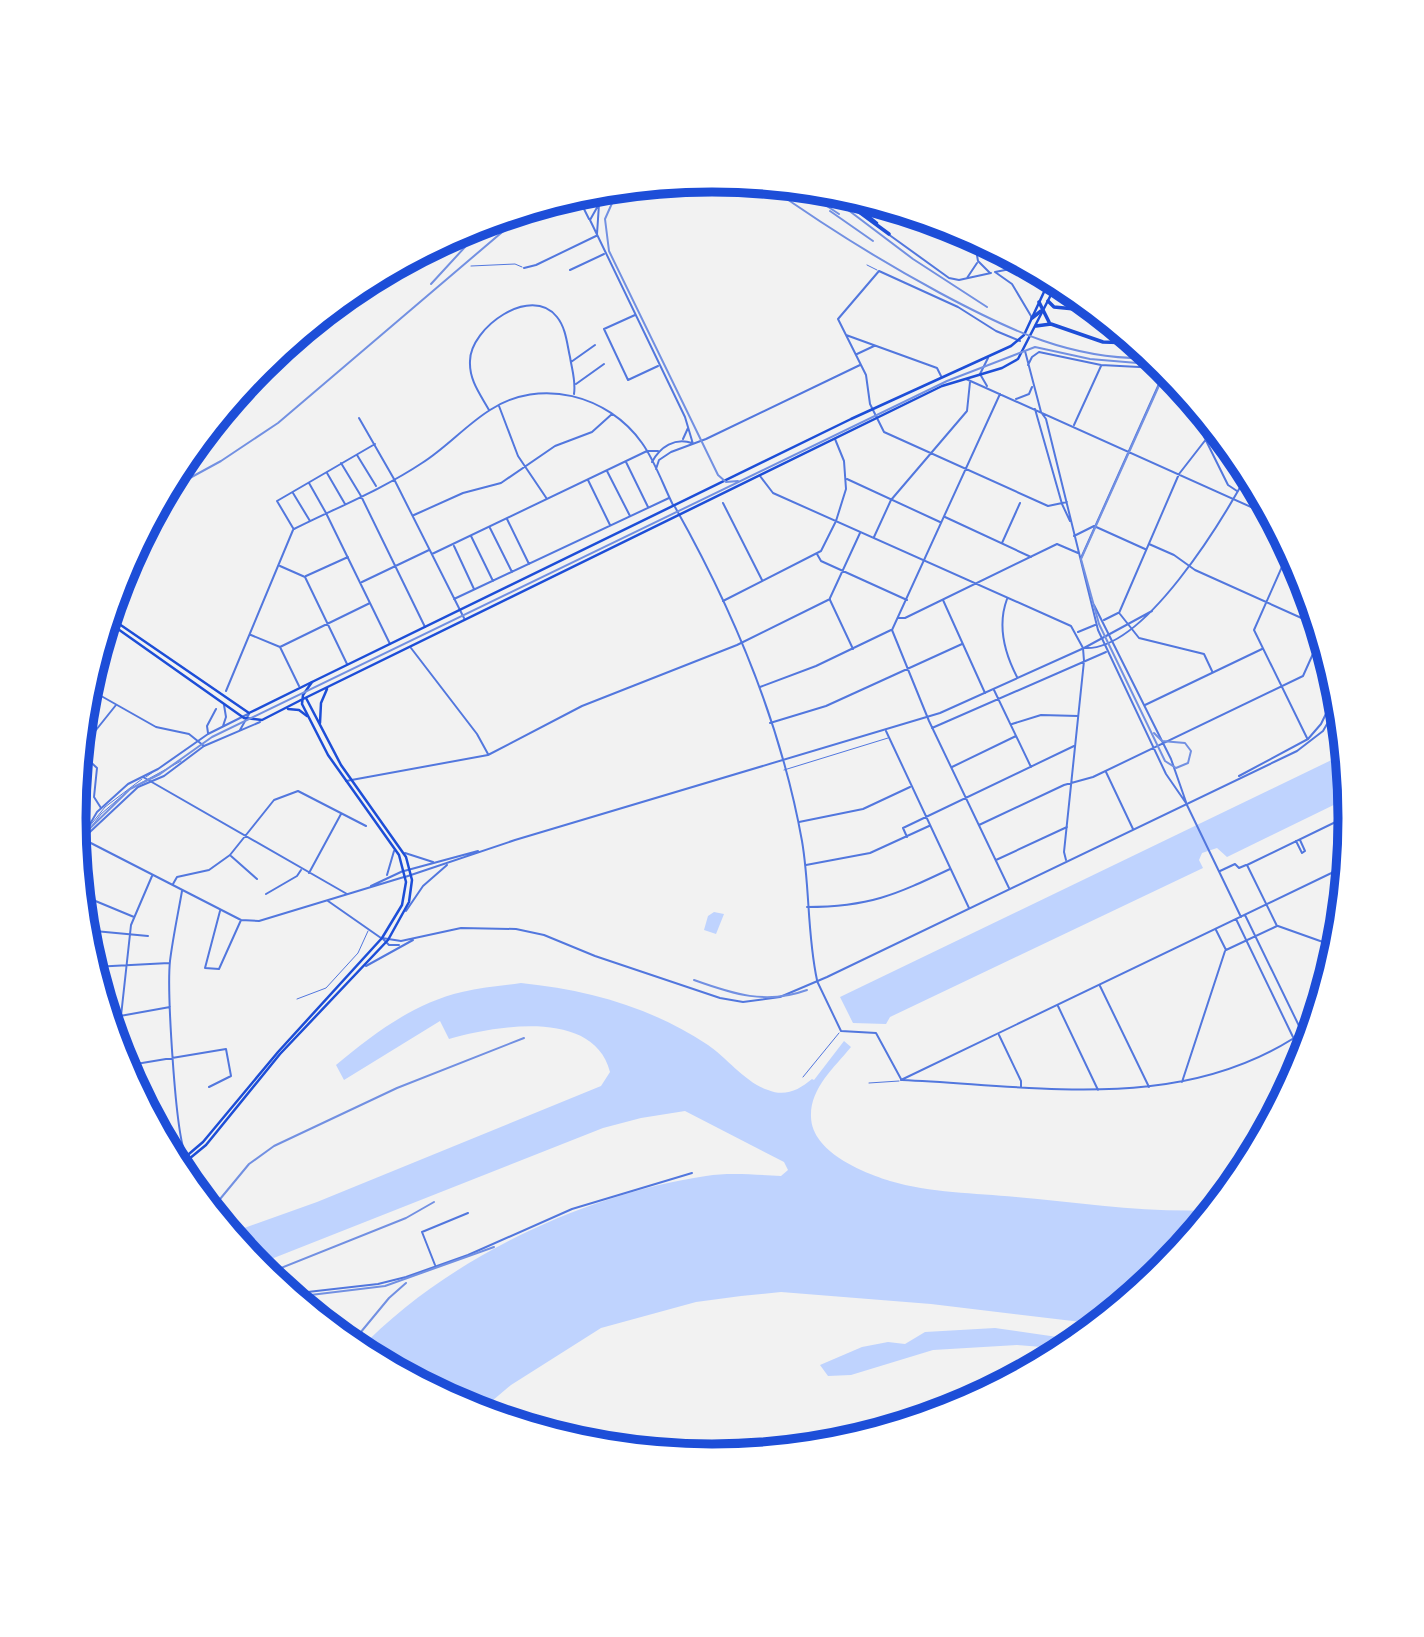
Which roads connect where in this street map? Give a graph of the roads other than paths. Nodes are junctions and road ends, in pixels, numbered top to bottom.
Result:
1 (599, 204) joint
2 (583, 206) edge
3 (856, 209) edge
4 (862, 211) edge
5 (590, 220) junction
6 (877, 223) joint
7 (889, 234) junction
8 (597, 235) junction
9 (976, 251) edge
10 (605, 253) junction
11 (978, 261) junction
12 (867, 265) dead end
13 (471, 266) dead end
14 (524, 268) joint
15 (1012, 269) edge
16 (570, 271) dead end
17 (879, 271) junction
18 (993, 273) junction
19 (966, 279) junction
20 (1045, 289) edge
21 (1052, 293) edge
22 (1048, 300) junction
23 (1039, 302) junction
24 (1075, 309) edge
25 (1042, 310) junction
26 (635, 314) junction
27 (1032, 318) junction
28 (1051, 324) junction
29 (1035, 327) junction
30 (845, 335) junction
31 (1020, 341) junction
32 (1118, 342) edge
33 (595, 345) dead end
34 (875, 345) junction
35 (1025, 351) junction
36 (856, 355) junction
37 (988, 357) junction
38 (571, 363) junction
39 (604, 364) dead end
40 (860, 364) junction
41 (660, 365) junction
42 (1101, 365) junction
43 (1028, 366) junction
44 (1146, 367) edge
45 (980, 374) junction
46 (942, 378) junction
47 (964, 378) junction
48 (970, 380) junction
49 (1160, 381) edge
50 (575, 384) junction
51 (1032, 384) junction
52 (987, 386) junction
53 (1000, 393) junction
54 (574, 395) junction
55 (1015, 399) junction
56 (498, 405) junction
57 (1035, 409) junction
58 (489, 410) junction
59 (873, 410) junction
60 (1041, 412) junction
61 (612, 414) junction
62 (359, 418) dead end
63 (877, 418) junction
64 (1197, 423) edge
65 (688, 427) junction
66 (1073, 427) junction
67 (1209, 437) edge
68 (834, 438) junction
69 (682, 440) junction
70 (1206, 441) junction
71 (374, 444) junction
72 (693, 444) junction
73 (647, 451) junction
74 (658, 451) junction
75 (1128, 451) junction
76 (932, 453) junction
77 (357, 454) junction
78 (625, 461) junction
79 (652, 462) junction
80 (341, 463) junction
81 (526, 467) junction
82 (965, 468) junction
83 (656, 469) junction
84 (607, 470) junction
85 (327, 472) junction
86 (1180, 474) junction
87 (759, 475) junction
88 (394, 479) junction
89 (587, 479) junction
90 (846, 479) junction
91 (309, 483) junction
92 (1241, 485) edge
93 (377, 488) junction
94 (1238, 491) junction
95 (293, 492) junction
96 (361, 496) junction
97 (670, 498) junction
98 (1234, 498) junction
99 (547, 499) junction
100 (891, 500) junction
101 (1068, 502) junction
102 (345, 503) junction
103 (723, 503) dead end
104 (1020, 503) dead end
105 (1062, 504) junction
106 (674, 506) junction
107 (648, 507) junction
108 (1256, 509) edge
109 (326, 513) junction
110 (679, 514) junction
111 (413, 516) junction
112 (630, 516) junction
113 (944, 517) junction
114 (506, 518) junction
115 (310, 521) junction
116 (836, 521) junction
117 (1071, 522) junction
118 (941, 523) junction
119 (611, 526) junction
120 (1094, 526) junction
121 (490, 527) junction
122 (294, 529) junction
123 (861, 532) junction
124 (470, 536) junction
125 (1074, 536) junction
126 (874, 538) junction
127 (1002, 543) junction
128 (1149, 544) junction
129 (453, 545) junction
130 (430, 550) junction
131 (1146, 550) junction
132 (817, 553) junction
133 (1079, 553) junction
134 (432, 554) junction
135 (348, 557) junction
136 (1031, 557) junction
137 (1081, 559) junction
138 (924, 561) junction
139 (1284, 563) edge
140 (279, 565) junction
141 (529, 565) junction
142 (395, 566) junction
143 (1189, 566) junction
144 (512, 572) junction
145 (842, 572) junction
146 (305, 576) junction
147 (493, 581) junction
148 (762, 581) junction
149 (361, 583) junction
150 (976, 584) junction
151 (474, 590) junction
152 (1008, 598) junction
153 (454, 599) junction
154 (830, 599) junction
155 (906, 600) junction
156 (942, 600) junction
157 (723, 601) junction
158 (1266, 602) junction
159 (370, 603) junction
160 (1093, 604) junction
161 (460, 610) junction
162 (1152, 611) junction
163 (1119, 613) junction
164 (899, 617) junction
165 (464, 619) junction
166 (1306, 620) edge
167 (1103, 621) junction
168 (117, 623) edge
169 (328, 624) junction
170 (1096, 624) junction
171 (1128, 625) junction
172 (116, 627) edge
173 (425, 627) junction
174 (892, 629) junction
175 (1133, 629) junction
176 (1076, 633) junction
177 (1110, 633) junction
178 (250, 635) junction
179 (1101, 637) junction
180 (1112, 639) junction
181 (742, 642) junction
182 (1103, 643) junction
183 (390, 644) junction
184 (962, 644) junction
185 (410, 646) junction
186 (279, 647) junction
187 (1084, 648) junction
188 (1263, 648) junction
189 (853, 649) junction
190 (1315, 649) edge
191 (1107, 651) junction
192 (1084, 661) junction
193 (347, 665) junction
194 (908, 669) junction
195 (1213, 672) junction
196 (1018, 679) junction
197 (312, 681) junction
198 (1282, 686) junction
199 (299, 687) junction
200 (328, 687) junction
201 (760, 687) junction
202 (994, 689) junction
203 (226, 691) dead end
204 (292, 692) junction
205 (985, 693) junction
206 (98, 694) edge
207 (304, 696) junction
208 (998, 698) junction
209 (301, 701) junction
210 (224, 704) junction
211 (116, 705) junction
212 (1145, 705) junction
213 (216, 709) dead end
214 (285, 709) junction
215 (1328, 709) edge
216 (249, 713) junction
217 (307, 716) junction
218 (1079, 716) junction
219 (928, 717) junction
220 (246, 718) junction
221 (264, 719) junction
222 (1330, 721) edge
223 (770, 723) junction
224 (1011, 724) junction
225 (320, 725) junction
226 (222, 728) junction
227 (932, 728) junction
228 (885, 730) junction
229 (240, 731) junction
230 (208, 734) junction
231 (1016, 736) junction
232 (91, 737) edge
233 (888, 738) junction
234 (1308, 739) junction
235 (199, 740) junction
236 (1163, 743) junction
237 (204, 746) junction
238 (1075, 746) junction
239 (1154, 748) junction
240 (1281, 754) junction
241 (488, 755) junction
242 (1283, 758) junction
243 (89, 760) edge
244 (781, 761) junction
245 (951, 767) junction
246 (1031, 767) junction
247 (784, 770) junction
248 (1106, 771) junction
249 (1178, 777) junction
250 (1239, 777) junction
251 (147, 779) junction
252 (351, 780) junction
253 (1170, 780) junction
254 (345, 781) junction
255 (1072, 783) junction
256 (911, 786) junction
257 (966, 799) junction
258 (1186, 803) junction
259 (101, 808) junction
260 (341, 813) junction
261 (926, 817) junction
262 (1338, 820) edge
263 (798, 822) junction
264 (930, 825) junction
265 (978, 825) junction
266 (366, 826) dead end
267 (89, 827) junction
268 (1067, 827) junction
269 (1133, 828) junction
270 (86, 829) edge
271 (86, 836) edge
272 (246, 836) junction
273 (907, 837) junction
274 (87, 841) edge
275 (394, 846) junction
276 (403, 852) junction
277 (479, 852) junction
278 (230, 855) junction
279 (996, 861) junction
280 (1067, 861) junction
281 (434, 862) junction
282 (450, 863) junction
283 (1247, 864) junction
284 (805, 865) junction
285 (302, 869) junction
286 (410, 869) junction
287 (951, 869) junction
288 (404, 871) junction
289 (1336, 871) edge
290 (1219, 872) junction
291 (309, 873) junction
292 (153, 875) junction
293 (411, 875) junction
294 (405, 877) junction
295 (386, 878) junction
296 (257, 879) dead end
297 (172, 885) junction
298 (370, 887) junction
299 (1009, 888) junction
300 (182, 890) junction
301 (265, 894) dead end
302 (348, 894) junction
303 (91, 899) edge
304 (327, 900) junction
305 (1266, 904) junction
306 (807, 907) junction
307 (969, 908) junction
308 (220, 910) junction
309 (406, 911) junction
310 (1245, 915) junction
311 (134, 917) junction
312 (1241, 917) junction
313 (1236, 919) junction
314 (241, 920) junction
315 (1277, 926) junction
316 (1216, 929) junction
317 (369, 930) junction
318 (96, 931) edge
319 (130, 934) junction
320 (148, 936) dead end
321 (1256, 936) junction
322 (382, 938) junction
323 (418, 938) junction
324 (1247, 940) junction
325 (387, 941) junction
326 (1326, 943) edge
327 (403, 944) junction
328 (1226, 950) junction
329 (170, 963) junction
330 (125, 965) junction
331 (104, 966) edge
332 (362, 968) junction
333 (817, 981) junction
334 (1100, 985) junction
335 (297, 999) dead end
336 (1058, 1005) junction
337 (172, 1007) junction
338 (118, 1016) edge
339 (121, 1016) junction
340 (121, 1025) edge
341 (1301, 1030) edge
342 (841, 1031) junction
343 (1300, 1033) edge
344 (998, 1034) junction
345 (1294, 1038) junction
346 (174, 1058) junction
347 (136, 1064) edge
348 (803, 1077) dead end
349 (901, 1080) junction
350 (1182, 1082) junction
351 (869, 1083) dead end
352 (209, 1087) dead end
353 (1021, 1087) junction
354 (1149, 1087) junction
355 (1099, 1091) junction
356 (187, 1157) joint
357 (187, 1159) edge
358 (692, 1172) dead end
359 (468, 1213) dead end
360 (436, 1266) junction
361 (303, 1292) edge

1 - 5 street
1 - 8 street
2 - 5 street
3 - 7 highway
4 - 6 main road
5 - 8 street
6 - 7 street
7 - 19 street
8 - 10 street
8 - 14 street
9 - 11 street
10 - 16 street
10 - 26 street
11 - 18 street
11 - 19 street
12 - 17 lane
13 - 14 lane
15 - 18 street
17 - 30 street
17 - 31 street
18 - 19 street
18 - 27 street
20 - 23 main road
21 - 22 main road
22 - 24 highway
22 - 25 main road
23 - 25 highway
23 - 27 main road
25 - 27 highway
25 - 28 highway
25 - 29 main road
26 - 41 street
26 - 41 street
27 - 31 main road
28 - 29 highway
28 - 32 highway
29 - 35 main road
30 - 34 street
30 - 36 street
31 - 37 main road
33 - 38 street
34 - 36 street
34 - 46 street
35 - 43 street
35 - 45 main road
36 - 40 street
37 - 45 street
37 - 46 main road
38 - 50 street
38 - 58 street
39 - 50 street
40 - 59 street
40 - 72 street
41 - 65 street
42 - 43 street
42 - 44 street
42 - 66 street
43 - 51 street
45 - 47 main road
45 - 52 street
46 - 59 main road
47 - 48 street
47 - 63 main road
48 - 52 street
48 - 76 street
49 - 75 street
50 - 54 street
51 - 55 street
51 - 60 street
52 - 53 street
53 - 55 street
53 - 82 street
54 - 56 street
54 - 61 street
55 - 57 street
56 - 58 street
56 - 81 street
57 - 60 street
57 - 105 street
58 - 88 street
59 - 63 street
59 - 106 main road
60 - 66 street
60 - 101 street
61 - 73 street
61 - 81 street
62 - 71 street
63 - 68 main road
63 - 76 street
64 - 70 street
65 - 69 street
65 - 72 street
66 - 75 street
67 - 70 street
68 - 87 main road
68 - 90 street
69 - 72 street
69 - 74 street
70 - 86 street
70 - 94 street
71 - 77 street
71 - 88 street
72 - 83 street
73 - 74 street
73 - 78 street
73 - 79 street
74 - 79 street
75 - 86 street
75 - 120 street
76 - 82 street
76 - 100 street
77 - 80 street
77 - 93 street
78 - 84 street
78 - 107 street
79 - 83 street
80 - 85 street
80 - 96 street
81 - 99 street
81 - 111 street
82 - 105 street
82 - 113 street
83 - 97 street
84 - 89 street
84 - 112 street
85 - 91 street
85 - 102 street
86 - 98 street
86 - 128 street
87 - 110 main road
87 - 116 street
88 - 93 street
88 - 111 street
89 - 99 street
89 - 119 street
90 - 100 street
90 - 116 street
91 - 95 street
91 - 109 street
92 - 94 street
93 - 96 street
94 - 98 street
95 - 115 street
95 - 122 street
96 - 102 street
96 - 142 street
97 - 106 street
97 - 107 street
98 - 108 street
98 - 143 street
99 - 114 street
100 - 118 street
100 - 126 street
101 - 105 street
101 - 117 street
102 - 109 street
103 - 148 street
104 - 127 street
105 - 117 street
106 - 110 street
106 - 161 main road
107 - 112 street
109 - 115 street
109 - 135 street
110 - 157 street
110 - 165 main road
111 - 130 street
112 - 119 street
113 - 118 street
113 - 127 street
114 - 121 street
114 - 141 street
115 - 122 street
116 - 123 street
116 - 132 street
117 - 125 street
118 - 138 street
119 - 141 street
120 - 125 street
120 - 131 street
120 - 137 street
121 - 124 street
121 - 144 street
122 - 140 street
123 - 126 street
123 - 145 street
124 - 129 street
124 - 147 street
125 - 133 street
126 - 138 street
127 - 136 street
128 - 131 street
128 - 143 street
129 - 134 street
129 - 151 street
130 - 134 street
130 - 142 street
131 - 163 street
132 - 145 street
132 - 148 street
133 - 136 street
133 - 137 street
134 - 153 street
135 - 146 street
135 - 149 street
136 - 150 street
137 - 160 street
138 - 150 street
138 - 155 street
139 - 158 street
140 - 146 street
140 - 178 street
141 - 144 street
142 - 149 street
142 - 173 street
143 - 158 street
143 - 162 street
144 - 147 street
145 - 154 street
145 - 155 street
146 - 169 street
147 - 151 street
148 - 157 street
149 - 159 street
150 - 152 street
150 - 156 street
151 - 153 street
152 - 176 street
152 - 196 street
153 - 161 street
154 - 181 street
154 - 189 street
155 - 164 street
156 - 164 street
156 - 184 street
157 - 181 street
158 - 166 street
158 - 188 street
159 - 169 street
159 - 183 street
160 - 167 street
160 - 170 street
161 - 165 street
161 - 173 main road
162 - 171 street
162 - 175 street
163 - 167 street
163 - 171 street
164 - 174 street
165 - 185 main road
167 - 177 street
168 - 216 main road
169 - 186 street
169 - 193 street
170 - 176 street
170 - 179 street
171 - 175 street
171 - 177 street
172 - 210 main road
173 - 183 main road
174 - 189 street
174 - 194 street
175 - 180 street
175 - 195 street
176 - 187 street
177 - 179 street
177 - 180 street
178 - 186 street
178 - 203 street
179 - 182 street
179 - 187 street
180 - 182 street
180 - 212 street
181 - 201 street
181 - 241 street
182 - 187 street
182 - 191 street
183 - 193 main road
184 - 194 street
184 - 205 street
185 - 200 main road
185 - 241 street
186 - 199 street
187 - 192 street
187 - 196 street
188 - 195 street
188 - 198 street
189 - 201 street
190 - 198 street
191 - 192 street
191 - 239 street
192 - 208 street
192 - 218 street
193 - 197 main road
194 - 219 street
194 - 223 street
195 - 212 street
196 - 202 street
197 - 199 main road
197 - 207 main road
198 - 234 street
198 - 236 street
199 - 204 main road
200 - 207 main road
200 - 225 main road
201 - 223 street
202 - 205 street
202 - 208 street
204 - 207 main road
204 - 216 main road
205 - 219 street
206 - 211 street
207 - 209 main road
207 - 225 main road
208 - 224 street
208 - 227 street
209 - 214 main road
209 - 217 main road
210 - 220 main road
210 - 226 street
211 - 232 street
211 - 235 street
212 - 236 street
213 - 230 street
214 - 217 main road
214 - 221 main road
215 - 234 street
216 - 220 street
217 - 254 main road
218 - 224 street
218 - 238 street
219 - 227 street
219 - 228 street
220 - 221 main road
220 - 226 street
220 - 229 street
221 - 229 street
222 - 242 street
223 - 244 street
224 - 231 street
225 - 252 main road
226 - 230 street
227 - 245 street
228 - 233 street
228 - 244 street
229 - 237 street
230 - 235 street
231 - 245 street
231 - 246 street
233 - 247 lane
233 - 256 street
234 - 240 street
235 - 237 street
235 - 251 street
236 - 239 street
236 - 249 street
237 - 251 street
238 - 246 street
238 - 255 street
239 - 248 street
239 - 253 street
240 - 242 street
240 - 250 street
241 - 252 street
242 - 250 street
243 - 259 street
244 - 247 street
244 - 277 street
245 - 257 street
246 - 257 street
247 - 263 street
248 - 255 street
248 - 269 street
249 - 253 street
249 - 258 street
250 - 258 street
251 - 259 street
251 - 267 lane
251 - 271 street
251 - 272 street
252 - 254 street
252 - 276 main road
253 - 258 street
254 - 275 main road
255 - 265 street
255 - 268 street
256 - 261 street
256 - 263 street
257 - 261 street
257 - 265 street
258 - 269 street
258 - 290 street
259 - 267 street
260 - 266 street
260 - 272 street
260 - 291 street
261 - 264 street
261 - 273 street
262 - 283 street
263 - 284 street
264 - 273 street
264 - 287 street
265 - 279 street
267 - 270 street
268 - 279 street
268 - 280 street
269 - 280 street
272 - 278 street
272 - 285 street
273 - 284 street
274 - 292 street
275 - 288 main road
275 - 295 street
276 - 281 street
276 - 286 main road
277 - 281 street
277 - 282 street
278 - 296 street
278 - 297 street
279 - 299 street
280 - 299 street
281 - 286 street
282 - 293 street
282 - 309 street
283 - 290 street
283 - 305 street
284 - 306 street
285 - 291 street
285 - 301 street
286 - 288 street
286 - 293 main road
287 - 306 street
287 - 307 street
288 - 294 main road
288 - 295 street
289 - 305 street
290 - 312 street
291 - 302 street
292 - 297 street
292 - 311 street
293 - 294 street
293 - 309 main road
294 - 298 street
294 - 322 main road
295 - 298 street
297 - 300 street
298 - 302 street
299 - 307 street
300 - 308 street
300 - 329 street
302 - 304 street
303 - 311 street
304 - 314 street
304 - 317 street
305 - 310 street
305 - 315 street
306 - 333 street
307 - 333 street
308 - 314 street
308 - 314 street
309 - 325 main road
310 - 312 street
310 - 321 street
311 - 319 street
312 - 313 street
313 - 316 street
313 - 324 street
315 - 321 street
315 - 326 street
316 - 328 street
316 - 334 street
317 - 322 street
317 - 335 lane
318 - 319 street
319 - 320 street
319 - 330 street
321 - 324 street
321 - 341 street
322 - 325 street
322 - 356 main road
323 - 325 street
323 - 327 street
323 - 333 street
324 - 328 street
324 - 345 street
325 - 327 street
325 - 332 main road
327 - 332 street
328 - 350 street
329 - 330 street
329 - 337 street
330 - 331 street
330 - 339 street
332 - 357 main road
333 - 342 street
334 - 336 street
334 - 354 street
336 - 344 street
336 - 355 street
337 - 339 street
337 - 346 street
338 - 339 street
339 - 340 street
342 - 348 lane
342 - 349 street
343 - 345 street
344 - 349 street
344 - 353 street
345 - 350 street
346 - 347 street
346 - 352 street
346 - 356 street
349 - 351 lane
349 - 353 street
350 - 354 street
353 - 355 street
354 - 355 street
358 - 360 street
359 - 360 street
360 - 361 street

